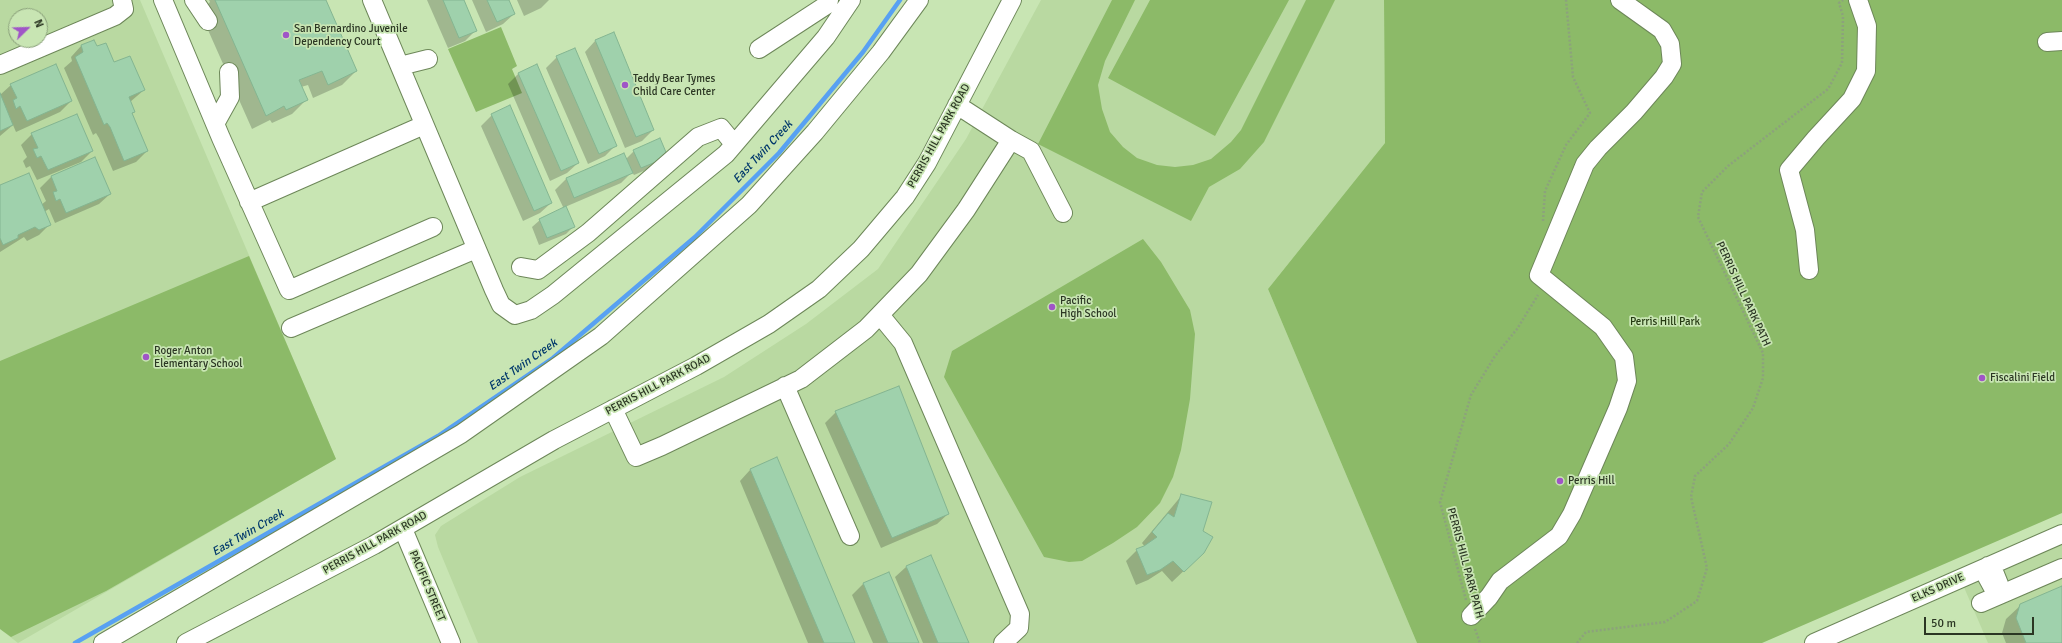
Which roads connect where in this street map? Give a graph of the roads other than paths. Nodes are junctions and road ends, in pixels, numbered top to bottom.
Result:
1 (122, 0) edge
2 (163, 0) edge
3 (194, 0) edge
4 (372, 0) edge
5 (829, 0) edge
6 (851, 0) edge
7 (919, 0) edge
8 (1012, 0) edge
9 (1620, 0) edge
10 (1858, 0) edge
11 (208, 21) dead end
12 (759, 49) dead end
13 (428, 59) dead end
14 (0, 65) edge
15 (400, 66) junction
16 (229, 72) dead end
17 (958, 105) junction
18 (215, 124) junction
19 (424, 125) junction
20 (1011, 140) junction
21 (734, 144) junction
22 (250, 202) junction
23 (1063, 213) dead end
24 (433, 227) dead end
25 (588, 233) junction
26 (613, 246) junction
27 (476, 249) junction
28 (521, 267) dead end
29 (1809, 270) dead end
30 (880, 315) junction
31 (292, 328) dead end
32 (785, 386) junction
33 (613, 409) junction
34 (403, 529) junction
35 (2062, 534) edge
36 (850, 536) dead end
37 (1989, 568) junction
38 (2062, 568) edge
39 (1999, 593) junction
40 (1981, 603) dead end
41 (1471, 616) road end
42 (103, 643) edge
43 (186, 643) edge
44 (451, 643) edge
45 (1004, 643) edge
46 (1814, 643) edge

1 - 14 street
2 - 18 street
3 - 11 street
4 - 15 street
5 - 12 street
6 - 21 street
7 - 42 street
8 - 17 street, PERRIS HILL PARK ROAD
9 - 41 street
10 - 29 street
13 - 15 street
15 - 19 street
16 - 18 street
17 - 20 street
17 - 33 street, PERRIS HILL PARK ROAD
18 - 22 street
19 - 22 street
19 - 27 street
20 - 23 street
20 - 30 street
21 - 25 street
21 - 26 street
22 - 24 street
25 - 26 street
25 - 28 street
26 - 27 street
27 - 31 street
30 - 32 street
30 - 45 street
32 - 33 street
32 - 36 street
33 - 34 street, PERRIS HILL PARK ROAD
34 - 43 street, PERRIS HILL PARK ROAD
34 - 44 street, PACIFIC STREET
35 - 37 street, ELKS DRIVE
37 - 39 street
37 - 46 street, ELKS DRIVE
38 - 39 street
39 - 40 street

